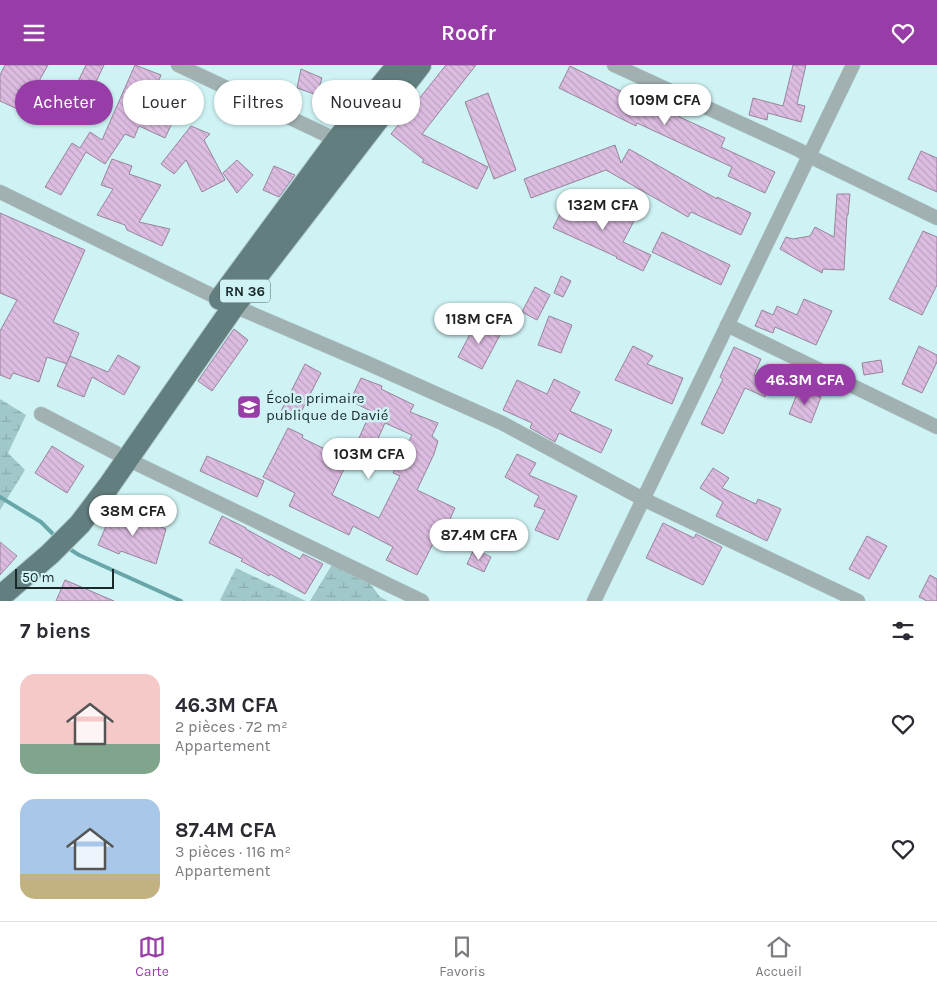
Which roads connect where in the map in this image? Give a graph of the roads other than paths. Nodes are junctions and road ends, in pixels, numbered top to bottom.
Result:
1 (178, 65) edge
2 (398, 65) edge
3 (420, 65) edge
4 (614, 65) edge
5 (853, 65) edge
6 (337, 140) junction
7 (809, 156) junction
8 (0, 192) edge
9 (937, 218) edge
10 (227, 303) junction
11 (727, 325) junction
12 (41, 414) dead end
13 (937, 427) edge
14 (122, 456) junction
15 (643, 499) junction
16 (3, 594) edge
17 (422, 601) edge
18 (594, 601) edge
19 (858, 601) edge

1 - 6 street
2 - 6 main road, RN 36
3 - 10 main road, RN 36
4 - 7 street
5 - 7 street
6 - 10 main road, RN 36
7 - 9 street
7 - 11 street
8 - 10 street
10 - 14 main road, RN 36
10 - 15 street
11 - 13 street
11 - 15 street
12 - 14 street
14 - 16 main road, RN 36
14 - 17 street
15 - 18 street
15 - 19 street

